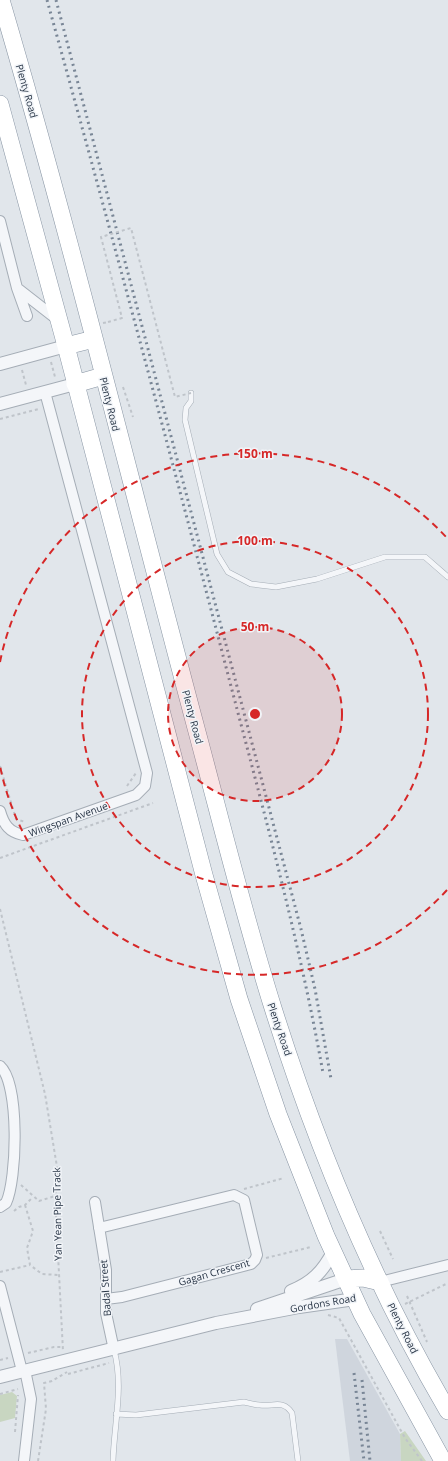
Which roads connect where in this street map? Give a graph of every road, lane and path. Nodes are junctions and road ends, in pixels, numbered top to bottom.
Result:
1 (1, 0) edge
2 (0, 104) edge
3 (0, 221) edge
4 (17, 288) junction
5 (27, 316) dead end
6 (58, 320) junction
7 (104, 323) dead end
8 (94, 339) junction
9 (66, 346) junction
10 (48, 351) junction
11 (22, 358) junction
12 (0, 364) edge
13 (103, 376) junction
14 (75, 384) junction
15 (58, 388) junction
16 (45, 392) junction
17 (191, 393) joint
18 (29, 396) junction
19 (0, 404) edge
20 (44, 408) junction
21 (35, 410) junction
22 (41, 417) dead end
23 (0, 419) edge
24 (448, 577) edge
25 (0, 766) edge
26 (136, 772) dead end
27 (126, 786) dead end
28 (153, 803) dead end
29 (0, 811) edge
30 (31, 820) dead end
31 (0, 858) edge
32 (0, 909) edge
33 (0, 1066) edge
34 (284, 1178) dead end
35 (11, 1185) junction
36 (55, 1196) junction
37 (239, 1196) junction
38 (33, 1197) junction
39 (95, 1202) dead end
40 (0, 1207) edge
41 (99, 1228) junction
42 (380, 1230) dead end
43 (311, 1247) dead end
44 (333, 1252) junction
45 (392, 1258) dead end
46 (255, 1260) junction
47 (30, 1265) junction
48 (448, 1265) edge
49 (0, 1272) edge
50 (58, 1275) junction
51 (346, 1279) junction
52 (380, 1282) junction
53 (448, 1283) edge
54 (0, 1286) edge
55 (407, 1296) dead end
56 (106, 1299) junction
57 (355, 1299) junction
58 (410, 1302) junction
59 (404, 1305) dead end
60 (321, 1315) dead end
61 (230, 1318) junction
62 (216, 1323) junction
63 (428, 1345) dead end
64 (62, 1347) junction
65 (116, 1355) junction
66 (18, 1356) junction
67 (0, 1360) edge
68 (65, 1361) junction
69 (20, 1372) junction
70 (68, 1374) junction
71 (0, 1376) edge
72 (448, 1411) edge
73 (116, 1414) junction
74 (15, 1433) dead end
75 (24, 1461) edge
76 (38, 1461) edge
77 (113, 1461) edge
78 (298, 1461) edge
79 (422, 1461) edge
80 (443, 1461) edge

1 - 8 highway, Plenty Road
2 - 6 highway
3 - 4 street
4 - 5 street
4 - 6 street
6 - 9 highway
7 - 17 path, bridge
8 - 9 highway
8 - 13 highway, Plenty Road
9 - 10 street
9 - 14 highway
10 - 11 street
10 - 15 path
11 - 12 street
11 - 18 path
13 - 14 highway
13 - 52 highway, Plenty Road
14 - 15 street
14 - 44 highway
15 - 16 street
16 - 18 street
16 - 20 street
17 - 24 lane
18 - 19 street
18 - 21 path
20 - 21 path
20 - 22 path
20 - 29 street, Wingspan Avenue
21 - 23 path
25 - 30 path
26 - 27 path
28 - 31 path
32 - 36 path, Yan Yean Pipe Track
33 - 35 street
34 - 37 path
35 - 38 path
35 - 40 street
36 - 38 path
36 - 50 path, Yan Yean Pipe Track
37 - 41 street
37 - 46 street, Gagan Crescent
38 - 47 path
39 - 41 street, Badal Street
41 - 56 street, Badal Street
42 - 45 path
43 - 46 path
44 - 51 highway
44 - 61 street
46 - 56 street, Gagan Crescent
47 - 49 path
47 - 50 path
48 - 52 street, Gordons Road
50 - 64 path, Yan Yean Pipe Track
51 - 52 highway
51 - 57 highway
51 - 61 street, Gordons Road
52 - 57 highway, Gordons Road
52 - 72 highway, Plenty Road
53 - 58 path
54 - 66 street
55 - 58 path
56 - 65 street, Badal Street
57 - 62 street, Gordons Road
57 - 80 highway
58 - 59 path
58 - 63 path
60 - 79 path
61 - 62 street, Gordons Road
62 - 65 street, Gordons Road
64 - 66 path
64 - 68 path, Yan Yean Pipe Track
65 - 68 street, Gordons Road
65 - 70 path
65 - 73 lane
66 - 67 path
66 - 69 street
68 - 69 street, Gordons Road
68 - 70 path, Yan Yean Pipe Track
69 - 71 street, Gordons Road
69 - 74 path
69 - 75 street
70 - 76 path
73 - 77 lane
73 - 78 lane

